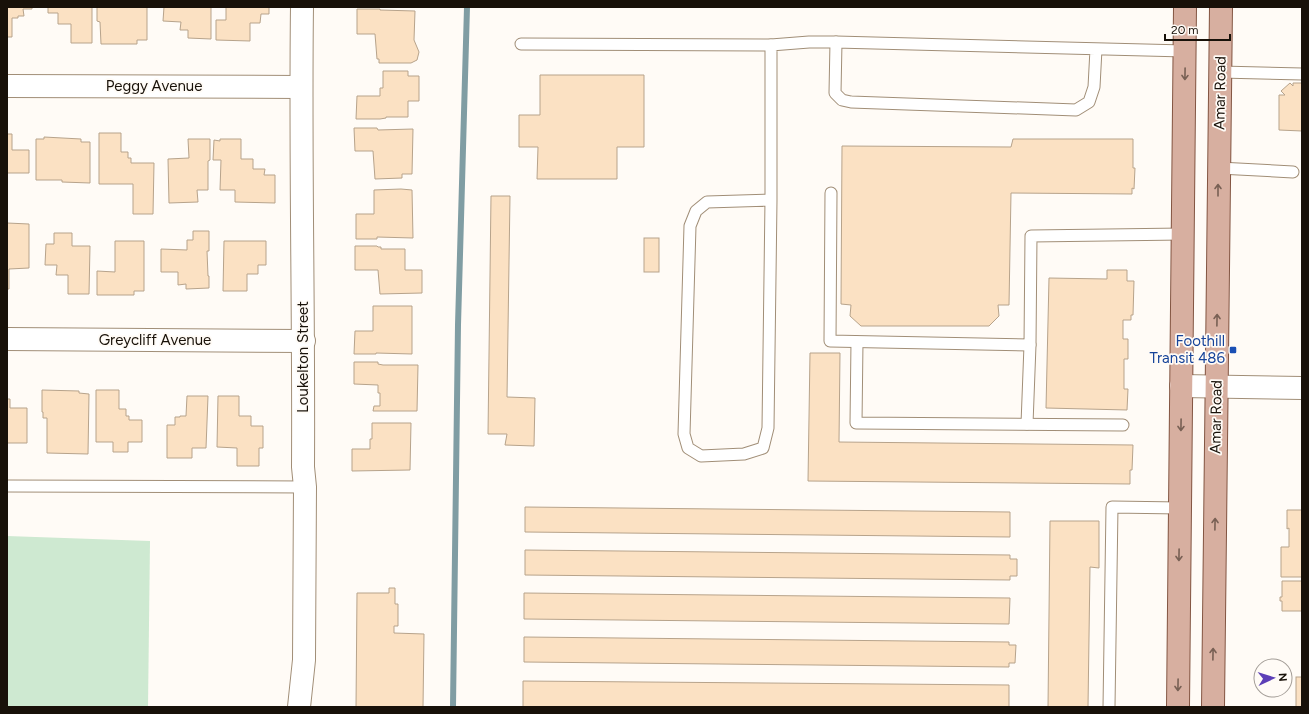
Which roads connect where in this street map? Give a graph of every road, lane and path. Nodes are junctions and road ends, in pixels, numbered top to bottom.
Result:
1 (302, 7) edge
2 (1185, 7) edge
3 (1221, 7) edge
4 (836, 42) junction
5 (521, 44) dead end
6 (772, 45) junction
7 (1096, 49) junction
8 (1185, 51) junction
9 (1220, 72) junction
10 (1302, 74) edge
11 (7, 86) edge
12 (301, 87) junction
13 (1219, 168) junction
14 (1293, 172) dead end
15 (831, 193) dead end
16 (771, 200) junction
17 (1183, 234) junction
18 (7, 339) edge
19 (304, 341) junction
20 (856, 342) junction
21 (1030, 345) junction
22 (1181, 386) junction
23 (1216, 387) junction
24 (1302, 388) edge
25 (1027, 424) junction
26 (1123, 425) dead end
27 (7, 486) edge
28 (305, 487) junction
29 (1180, 508) junction
30 (299, 707) edge
31 (1110, 707) edge
32 (1178, 707) edge
33 (1213, 707) edge

1 - 12 street, Loukelton Street
2 - 8 main road
3 - 9 main road, Amar Road
4 - 6 lane
4 - 7 lane
4 - 7 lane
5 - 6 lane
6 - 16 lane
7 - 8 lane
8 -> 17 main road
9 - 10 lane
9 - 13 main road, Amar Road
11 - 12 street, Peggy Avenue
12 - 19 street, Loukelton Street
13 - 14 lane
23 -> 13 main road, Amar Road
15 - 20 lane
16 - 16 lane
17 - 21 lane
17 - 22 main road
18 - 19 street, Greycliff Avenue
19 - 28 street, Loukelton Street
20 - 21 lane
20 - 25 lane
21 - 25 lane
22 - 23 street
22 -> 29 main road
23 - 24 street
33 -> 23 main road, Amar Road
25 - 26 lane
27 - 28 lane
28 - 30 street, Loukelton Street
29 - 31 lane
29 -> 32 main road

